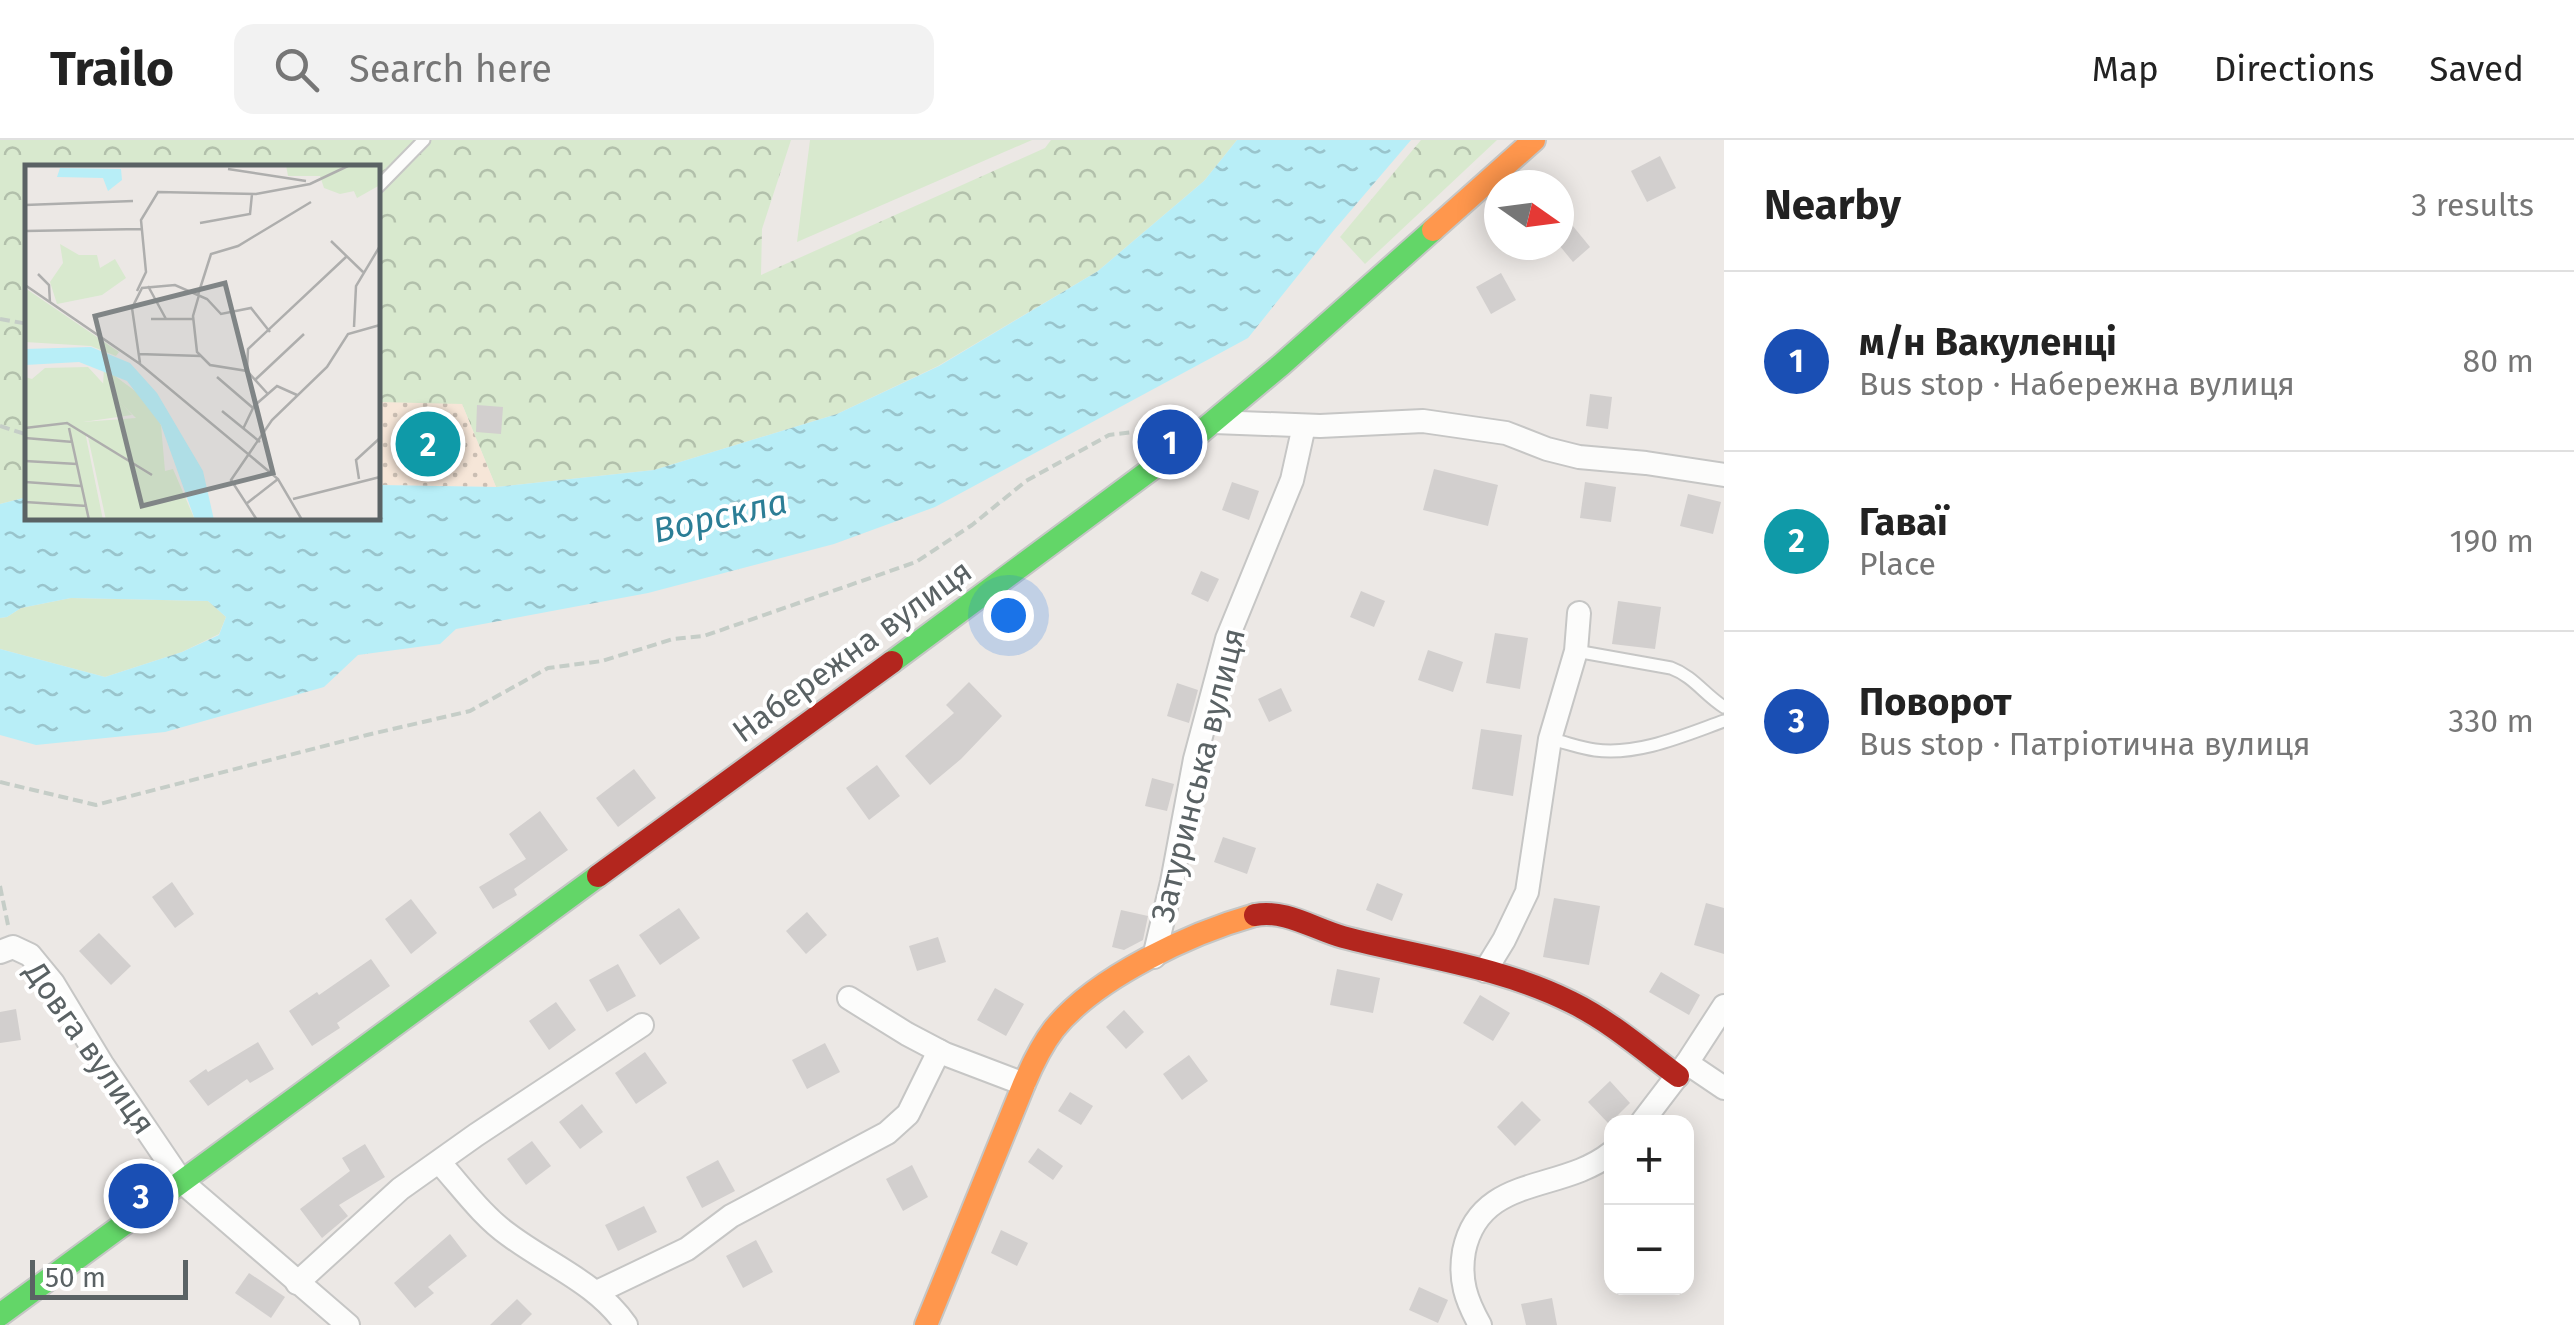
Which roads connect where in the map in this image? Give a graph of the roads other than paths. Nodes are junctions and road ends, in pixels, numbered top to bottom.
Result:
1 (424, 140) edge
2 (1534, 140) edge
3 (380, 185) edge
4 (1304, 426) junction
5 (1205, 429) junction
6 (1724, 475) edge
7 (1579, 614) dead end
8 (1576, 651) junction
9 (1724, 707) edge
10 (1724, 720) edge
11 (1550, 738) junction
12 (6, 950) edge
13 (1154, 957) junction
14 (1485, 971) junction
15 (850, 998) dead end
16 (1724, 1006) edge
17 (642, 1026) dead end
18 (939, 1051) junction
19 (1682, 1070) junction
20 (1024, 1084) junction
21 (1724, 1088) edge
22 (1647, 1115) edge
23 (1604, 1157) edge
24 (439, 1162) junction
25 (182, 1182) junction
26 (297, 1282) junction
27 (597, 1292) junction
28 (0, 1315) edge
29 (348, 1325) edge
30 (626, 1325) edge
31 (926, 1325) edge
32 (1480, 1325) edge

1 - 3 lane
2 - 5 street, Набережна вулиця
4 - 5 street
4 - 6 street
4 - 13 street, Затуринська вулиця
5 - 25 street, Набережна вулиця
7 - 8 street
8 - 9 lane
8 - 11 street
10 - 11 lane
11 - 14 street
12 - 25 street, Довга вулиця
13 - 14 street
13 - 20 street
14 - 19 street
15 - 18 street
16 - 19 street
17 - 24 street
18 - 20 street
18 - 27 street
19 - 21 street
19 - 22 street
20 - 31 street
23 - 32 street
24 - 26 street
24 - 27 street
25 - 26 street, Довга вулиця
25 - 28 street, Набережна вулиця
26 - 29 street, Довга вулиця
27 - 30 street

